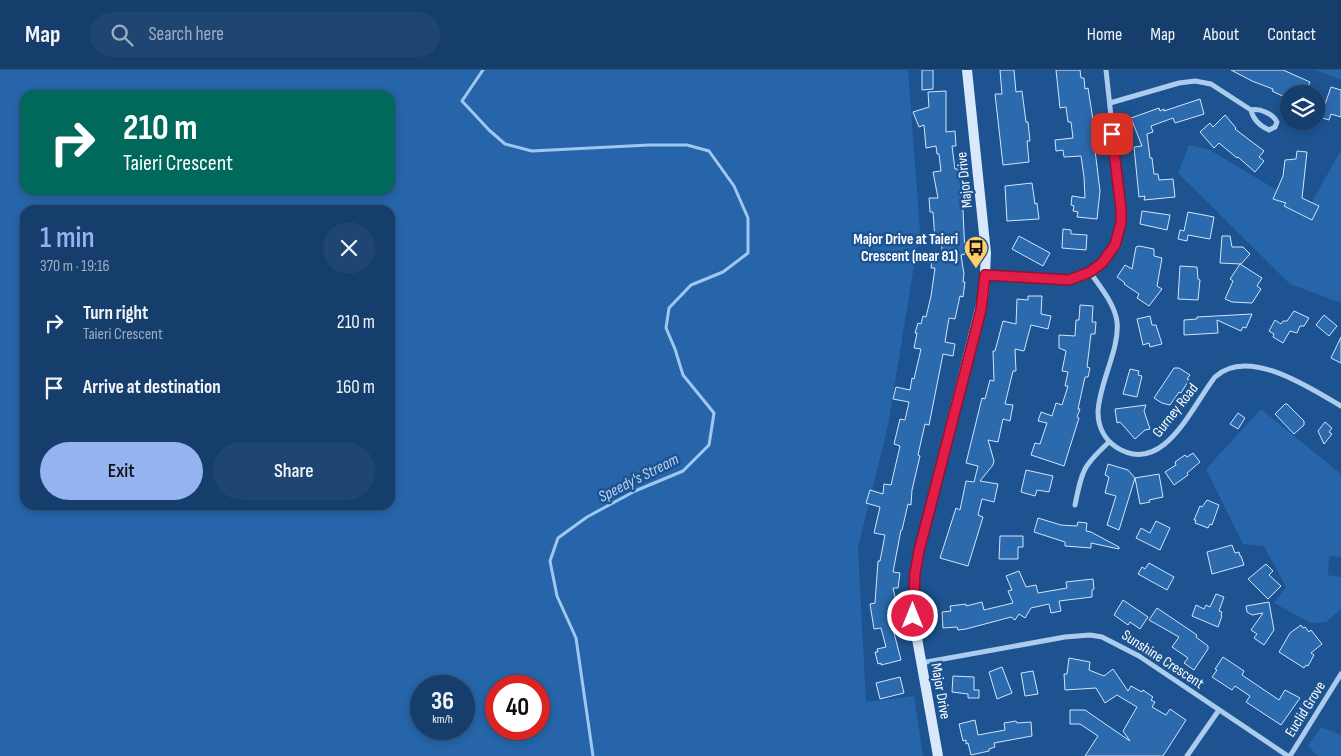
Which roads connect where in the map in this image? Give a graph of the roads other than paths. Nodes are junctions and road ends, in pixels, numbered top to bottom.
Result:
1 (967, 70) edge
2 (1106, 70) edge
3 (1110, 103) junction
4 (1251, 110) junction
5 (1090, 272) junction
6 (985, 275) junction
7 (1341, 406) edge
8 (1109, 442) junction
9 (1075, 505) dead end
10 (921, 663) junction
11 (1341, 674) edge
12 (1219, 710) junction
13 (938, 756) edge
14 (1188, 756) edge
15 (1289, 756) edge

1 - 6 street, Major Drive
2 - 3 street
3 - 4 street
3 - 5 street
4 - 4 street
5 - 6 street
5 - 8 street
6 - 10 street, Major Drive
7 - 8 street, Gurney Road
8 - 9 street
10 - 12 street, Sunshine Crescent
10 - 13 street, Major Drive
11 - 15 street, Euclid Grove
12 - 14 street
12 - 15 street, Sunshine Crescent

